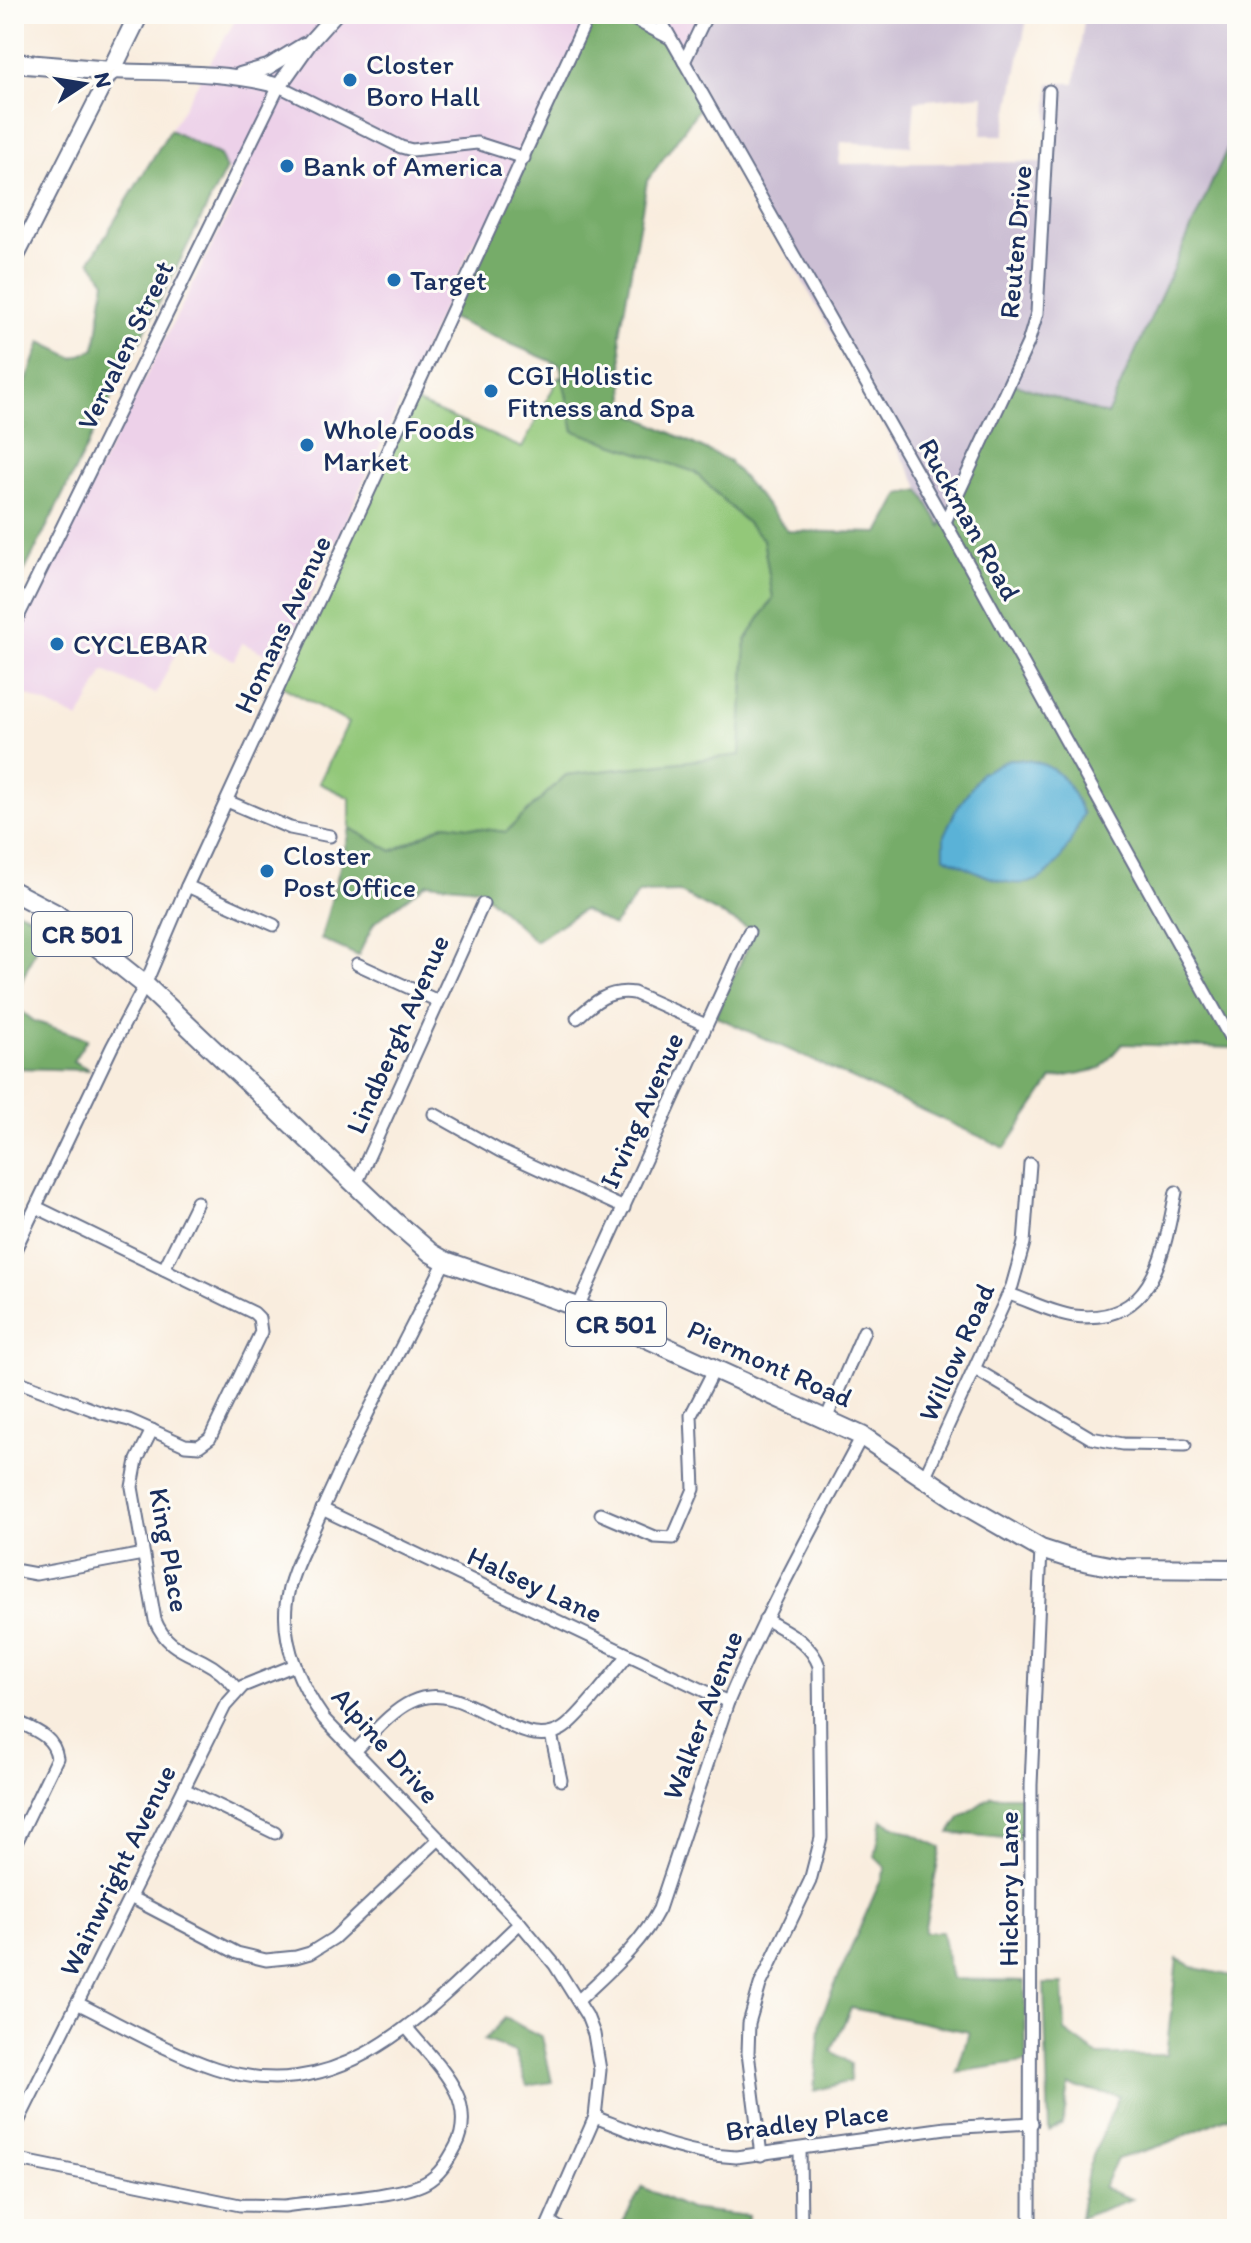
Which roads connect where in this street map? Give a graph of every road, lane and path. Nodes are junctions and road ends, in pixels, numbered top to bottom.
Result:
1 (139, 14) edge
2 (589, 14) edge
3 (624, 14) edge
4 (657, 14) edge
5 (707, 14) edge
6 (327, 17) edge
7 (671, 39) junction
8 (310, 42) junction
9 (684, 62) junction
10 (14, 63) edge
11 (111, 71) junction
12 (228, 77) junction
13 (279, 86) junction
14 (1049, 91) dead end
15 (524, 158) junction
16 (14, 262) edge
17 (945, 522) junction
18 (14, 625) edge
19 (227, 801) junction
20 (330, 836) dead end
21 (187, 886) junction
22 (14, 892) edge
23 (483, 904) dead end
24 (274, 925) dead end
25 (749, 932) dead end
26 (357, 964) dead end
27 (145, 985) junction
28 (438, 1001) junction
29 (577, 1018) dead end
30 (706, 1025) junction
31 (1237, 1050) edge
32 (434, 1114) dead end
33 (1030, 1164) dead end
34 (356, 1184) junction
35 (1176, 1192) dead end
36 (197, 1202) dead end
37 (36, 1207) junction
38 (624, 1208) junction
39 (14, 1252) edge
40 (445, 1261) junction
41 (164, 1269) junction
42 (1009, 1294) junction
43 (578, 1307) junction
44 (864, 1331) dead end
45 (975, 1369) junction
46 (714, 1370) junction
47 (14, 1380) edge
48 (826, 1419) junction
49 (152, 1430) junction
50 (862, 1436) junction
51 (1185, 1445) dead end
52 (924, 1478) junction
53 (322, 1509) junction
54 (601, 1514) dead end
55 (1041, 1549) junction
56 (143, 1554) junction
57 (1237, 1569) edge
58 (14, 1570) edge
59 (765, 1619) junction
60 (628, 1655) junction
61 (295, 1665) junction
62 (238, 1690) junction
63 (728, 1702) junction
64 (14, 1720) edge
65 (551, 1734) junction
66 (355, 1751) junction
67 (561, 1780) dead end
68 (184, 1789) junction
69 (275, 1833) dead end
70 (439, 1839) junction
71 (14, 1847) edge
72 (130, 1897) junction
73 (520, 1923) junction
74 (579, 2000) junction
75 (77, 2003) junction
76 (407, 2028) junction
77 (595, 2117) junction
78 (1032, 2123) junction
79 (14, 2130) edge
80 (800, 2149) junction
81 (761, 2155) junction
82 (14, 2159) edge
83 (548, 2226) edge
84 (561, 2229) edge
85 (801, 2229) edge
86 (1030, 2229) edge

1 - 11 main road
2 - 15 street, Homans Avenue
3 - 7 street
4 - 7 street, Ruckman Road
5 - 9 street
6 - 8 street
7 - 9 street, Ruckman Road
8 - 12 street
8 - 13 street
9 - 17 street, Ruckman Road
10 - 11 main road
11 - 12 street
11 - 16 street
12 - 13 street
13 - 15 street
13 - 18 street, Vervalen Street
14 - 17 street, Reuten Drive
15 - 19 street, Homans Avenue
17 - 31 street, Ruckman Road
19 - 20 street
19 - 21 street, Homans Avenue
21 - 24 street
21 - 27 street, Homans Avenue
22 - 27 main road, Piermont Road / CR 501
23 - 28 street, Lindbergh Avenue
25 - 30 street, Irving Avenue
26 - 28 street
27 - 34 main road, Piermont Road / CR 501
27 - 37 street, Homans Avenue
28 - 34 street, Lindbergh Avenue
29 - 30 street
30 - 38 street, Irving Avenue
32 - 38 street
33 - 42 street, Willow Road
34 - 40 main road, Piermont Road / CR 501
35 - 42 street
36 - 41 street
37 - 39 street, Homans Avenue
37 - 41 street
38 - 43 street, Irving Avenue
40 - 43 main road, Piermont Road / CR 501
40 - 53 street, Alpine Drive
41 - 49 street
42 - 45 street, Willow Road
43 - 46 main road, Piermont Road / CR 501
44 - 48 street
45 - 51 street
45 - 52 street, Willow Road
46 - 48 main road, Piermont Road / CR 501
46 - 54 street
47 - 49 street
48 - 50 main road, Piermont Road / CR 501
49 - 56 street, King Place
50 - 52 main road, Piermont Road / CR 501
50 - 59 street, Walker Avenue
52 - 55 main road, Piermont Road / CR 501
53 - 60 street, Halsey Lane
53 - 61 street, Alpine Drive
55 - 57 main road, Piermont Road / CR 501
55 - 78 street, Hickory Lane
56 - 58 street
56 - 62 street, King Place
59 - 63 street, Walker Avenue
59 - 81 street
60 - 63 street, Halsey Lane
60 - 65 street
61 - 62 street
61 - 66 street, Alpine Drive
62 - 68 street, Wainwright Avenue
63 - 74 street, Walker Avenue
64 - 71 street
65 - 66 street
65 - 67 street
66 - 70 street, Alpine Drive
68 - 69 street
68 - 72 street, Wainwright Avenue
70 - 72 street
70 - 73 street, Alpine Drive
72 - 75 street, Wainwright Avenue
73 - 74 street, Alpine Drive
73 - 76 street
74 - 77 street, Alpine Drive
75 - 76 street
75 - 79 street, Wainwright Avenue
76 - 82 street
77 - 81 street, Bradley Place
77 - 83 street, Alpine Drive
78 - 80 street, Bradley Place
78 - 86 street, Hickory Lane
80 - 81 street, Bradley Place
80 - 85 street
83 - 84 street

